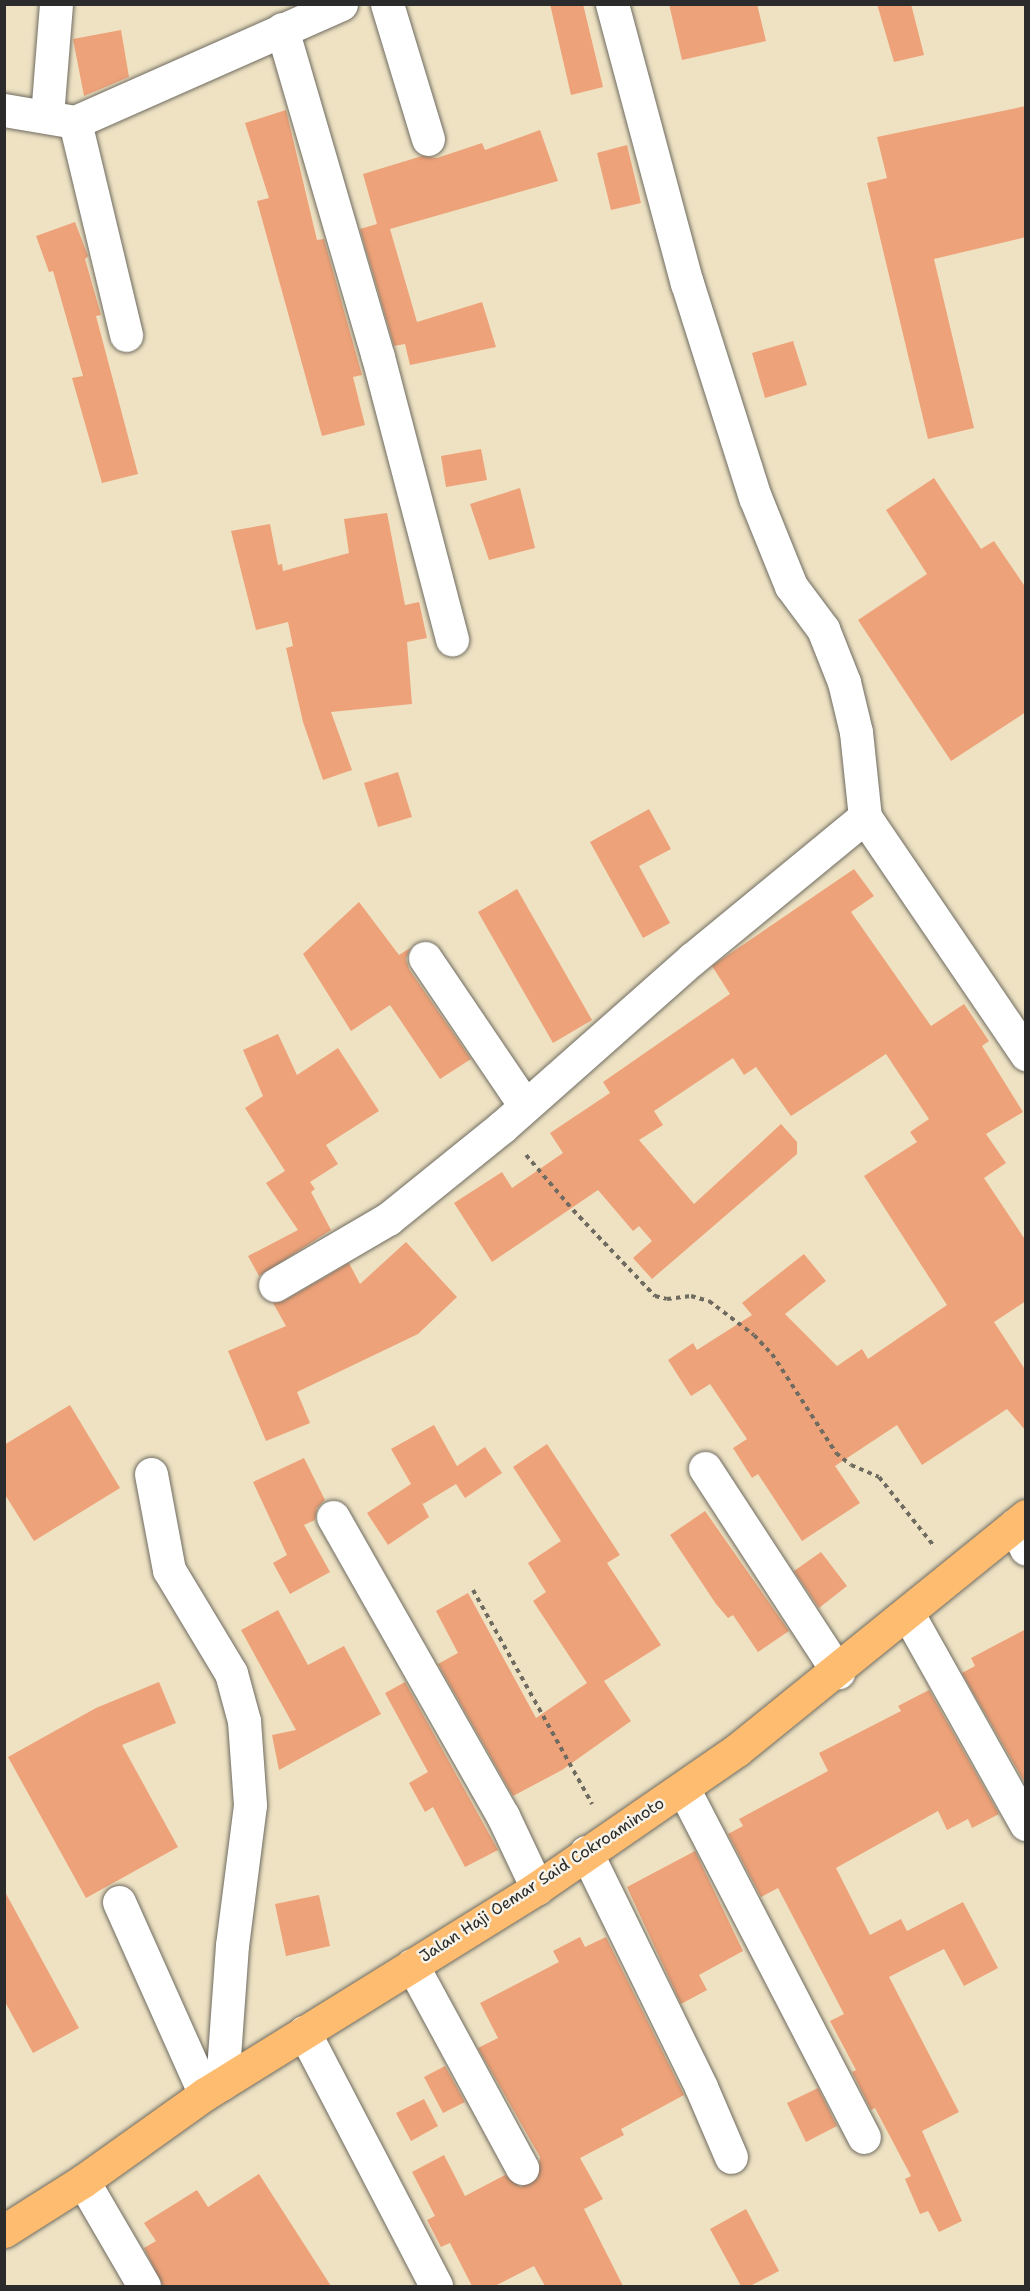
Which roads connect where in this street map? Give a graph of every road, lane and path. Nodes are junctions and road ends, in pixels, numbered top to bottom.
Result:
1 (56, 4) edge
2 (341, 4) edge
3 (387, 4) edge
4 (612, 4) edge
5 (282, 29) junction
6 (4, 110) edge
7 (61, 119) junction
8 (428, 139) dead end
9 (126, 335) dead end
10 (452, 639) dead end
11 (865, 817) junction
12 (425, 958) dead end
13 (1026, 1054) edge
14 (513, 1115) junction
15 (275, 1286) dead end
16 (705, 1468) dead end
17 (151, 1474) dead end
18 (333, 1516) dead end
19 (1022, 1530) edge
20 (956, 1574) junction
21 (473, 1590) dead end
22 (908, 1614) junction
23 (838, 1672) junction
24 (683, 1788) junction
25 (1026, 1824) edge
26 (598, 1844) junction
27 (537, 1887) junction
28 (119, 1902) dead end
29 (412, 1965) junction
30 (304, 2032) junction
31 (213, 2089) junction
32 (864, 2137) dead end
33 (731, 2157) dead end
34 (522, 2168) dead end
35 (83, 2181) junction
36 (4, 2231) edge
37 (144, 2286) edge
38 (436, 2286) edge

1 - 7 street
2 - 5 street
3 - 8 street
4 - 11 street
5 - 7 street
5 - 10 street
6 - 7 street
7 - 9 street
11 - 13 street
11 - 14 street
12 - 14 street
14 - 15 street
14 - 20 path
16 - 23 street
17 - 31 street
18 - 27 street
19 - 20 highway, Jalan Haji Oemar Said Cokroaminoto
20 - 22 highway, Jalan Haji Oemar Said Cokroaminoto
21 - 26 path
22 - 23 highway, Jalan Haji Oemar Said Cokroaminoto
22 - 25 street
23 - 24 highway, Jalan Haji Oemar Said Cokroaminoto
24 - 26 highway, Jalan Haji Oemar Said Cokroaminoto
24 - 32 street
26 - 27 highway, Jalan Haji Oemar Said Cokroaminoto
26 - 33 street
27 - 29 highway, Jalan Haji Oemar Said Cokroaminoto
28 - 31 street
29 - 30 highway, Jalan Haji Oemar Said Cokroaminoto
29 - 34 street
30 - 31 highway, Jalan Haji Oemar Said Cokroaminoto
30 - 38 street
31 - 35 highway, Jalan Haji Oemar Said Cokroaminoto
35 - 36 highway, Jalan Haji Oemar Said Cokroaminoto
35 - 37 street

